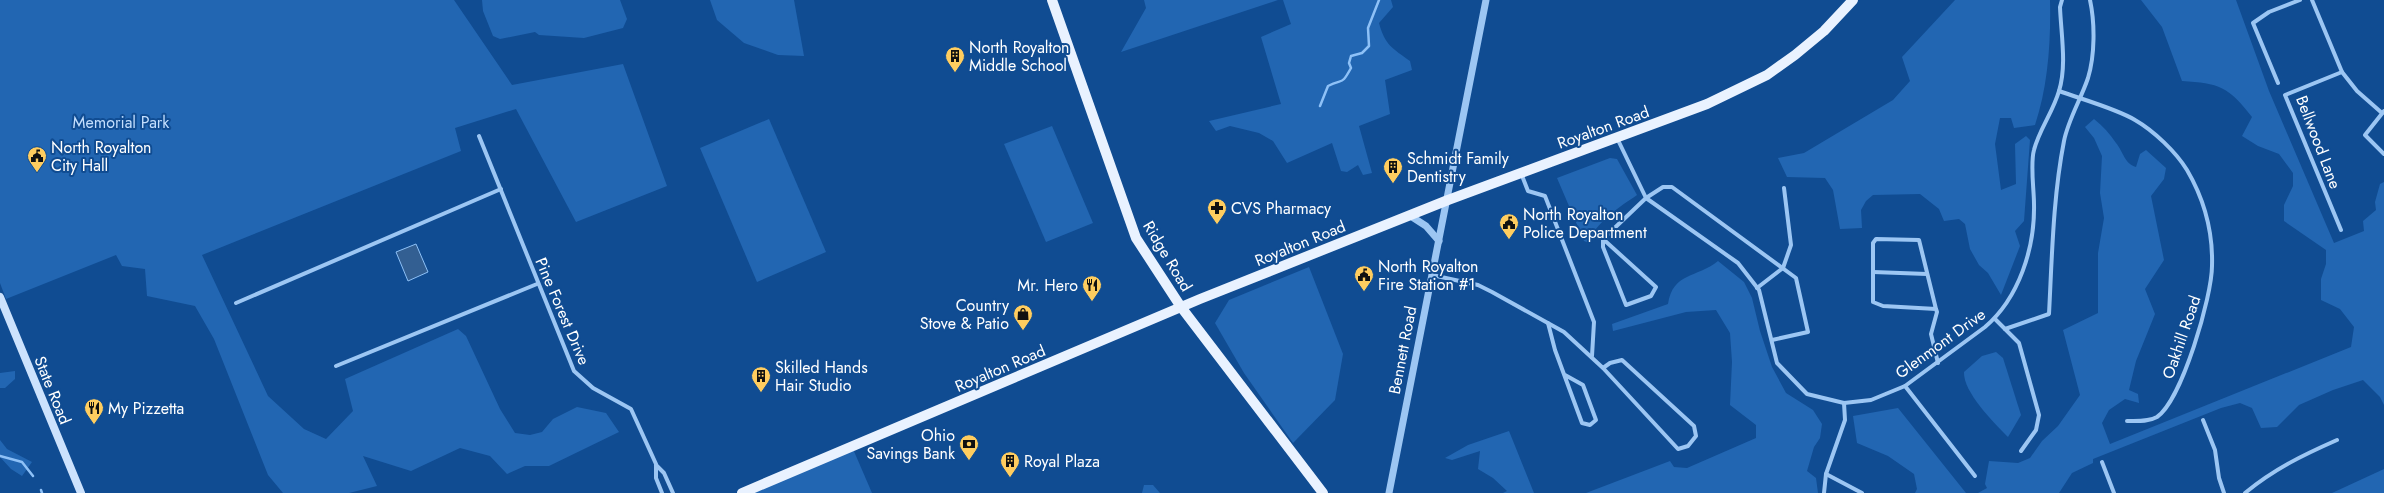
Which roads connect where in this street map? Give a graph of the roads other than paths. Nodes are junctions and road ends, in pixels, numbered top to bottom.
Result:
1 (1052, 0) edge
2 (1486, 0) edge
3 (1853, 0) edge
4 (2062, 0) edge
5 (2090, 0) edge
6 (2300, 0) edge
7 (2312, 0) edge
8 (2342, 72) junction
9 (2278, 83) dead end
10 (2059, 91) junction
11 (2080, 99) junction
12 (2383, 112) edge
13 (479, 136) dead end
14 (1617, 138) junction
15 (2384, 154) edge
16 (1520, 172) junction
17 (1784, 188) dead end
18 (501, 189) junction
19 (1646, 198) junction
20 (1448, 200) junction
21 (1409, 216) junction
22 (2340, 230) dead end
23 (1603, 239) junction
24 (1439, 241) junction
25 (1783, 268) junction
26 (1873, 272) junction
27 (1928, 274) junction
28 (1431, 275) junction
29 (537, 284) junction
30 (1757, 288) junction
31 (0, 297) edge
32 (236, 303) dead end
33 (1182, 307) junction
34 (1936, 308) junction
35 (1995, 319) junction
36 (1548, 323) junction
37 (2005, 329) junction
38 (1772, 340) junction
39 (1592, 356) junction
40 (1938, 363) junction
41 (336, 366) dead end
42 (1603, 368) junction
43 (1565, 375) junction
44 (1905, 386) junction
45 (1844, 403) junction
46 (2203, 420) dead end
47 (2127, 421) dead end
48 (2337, 440) dead end
49 (2021, 451) dead end
50 (2102, 462) dead end
51 (656, 464) junction
52 (1826, 474) junction
53 (1975, 476) dead end
54 (81, 493) edge
55 (662, 493) edge
56 (673, 493) edge
57 (742, 493) edge
58 (1323, 493) edge
59 (1389, 493) edge
60 (1824, 493) edge
61 (1862, 493) edge
62 (2114, 493) edge
63 (2224, 493) edge
64 (2245, 493) edge

1 - 33 main road, Ridge Road
2 - 20 street, Bennett Road
3 - 14 main road, Royalton Road
4 - 10 street, Glenmont Drive
5 - 11 street
6 - 9 street
7 - 8 street
8 - 12 street
8 - 22 street, Bellwood Lane
10 - 11 street, Oakhill Road
10 - 35 street, Glenmont Drive
11 - 37 street
11 - 47 street, Oakhill Road
12 - 15 street
13 - 18 street, Pine Forest Drive
14 - 16 main road, Royalton Road
14 - 19 street, Glenmont Drive
16 - 20 main road, Royalton Road
16 - 39 street
17 - 25 street
18 - 29 street, Pine Forest Drive
18 - 32 street
19 - 23 street
19 - 25 street
19 - 30 street, Glenmont Drive
20 - 21 main road, Royalton Road
20 - 24 street, Bennett Road
21 - 24 street
21 - 33 main road, Royalton Road
23 - 23 street
24 - 28 street, Bennett Road
25 - 30 street
25 - 38 street
26 - 27 street
26 - 27 street
26 - 34 street
27 - 34 street
28 - 36 street
28 - 59 street, Bennett Road
29 - 41 street
29 - 51 street, Pine Forest Drive
30 - 38 street, Glenmont Drive
31 - 54 main road, State Road
33 - 57 main road, Royalton Road
33 - 58 main road, Ridge Road
34 - 40 street
35 - 37 street
35 - 40 street, Glenmont Drive
36 - 39 street
36 - 43 street
37 - 49 street
38 - 45 street, Glenmont Drive
39 - 42 street
40 - 44 street, Glenmont Drive
42 - 42 street
43 - 43 street
44 - 45 street, Glenmont Drive
44 - 53 street
45 - 52 street
46 - 63 street
48 - 64 street
50 - 62 street
51 - 55 street, Pine Forest Drive
51 - 56 street
52 - 60 street
52 - 61 street

